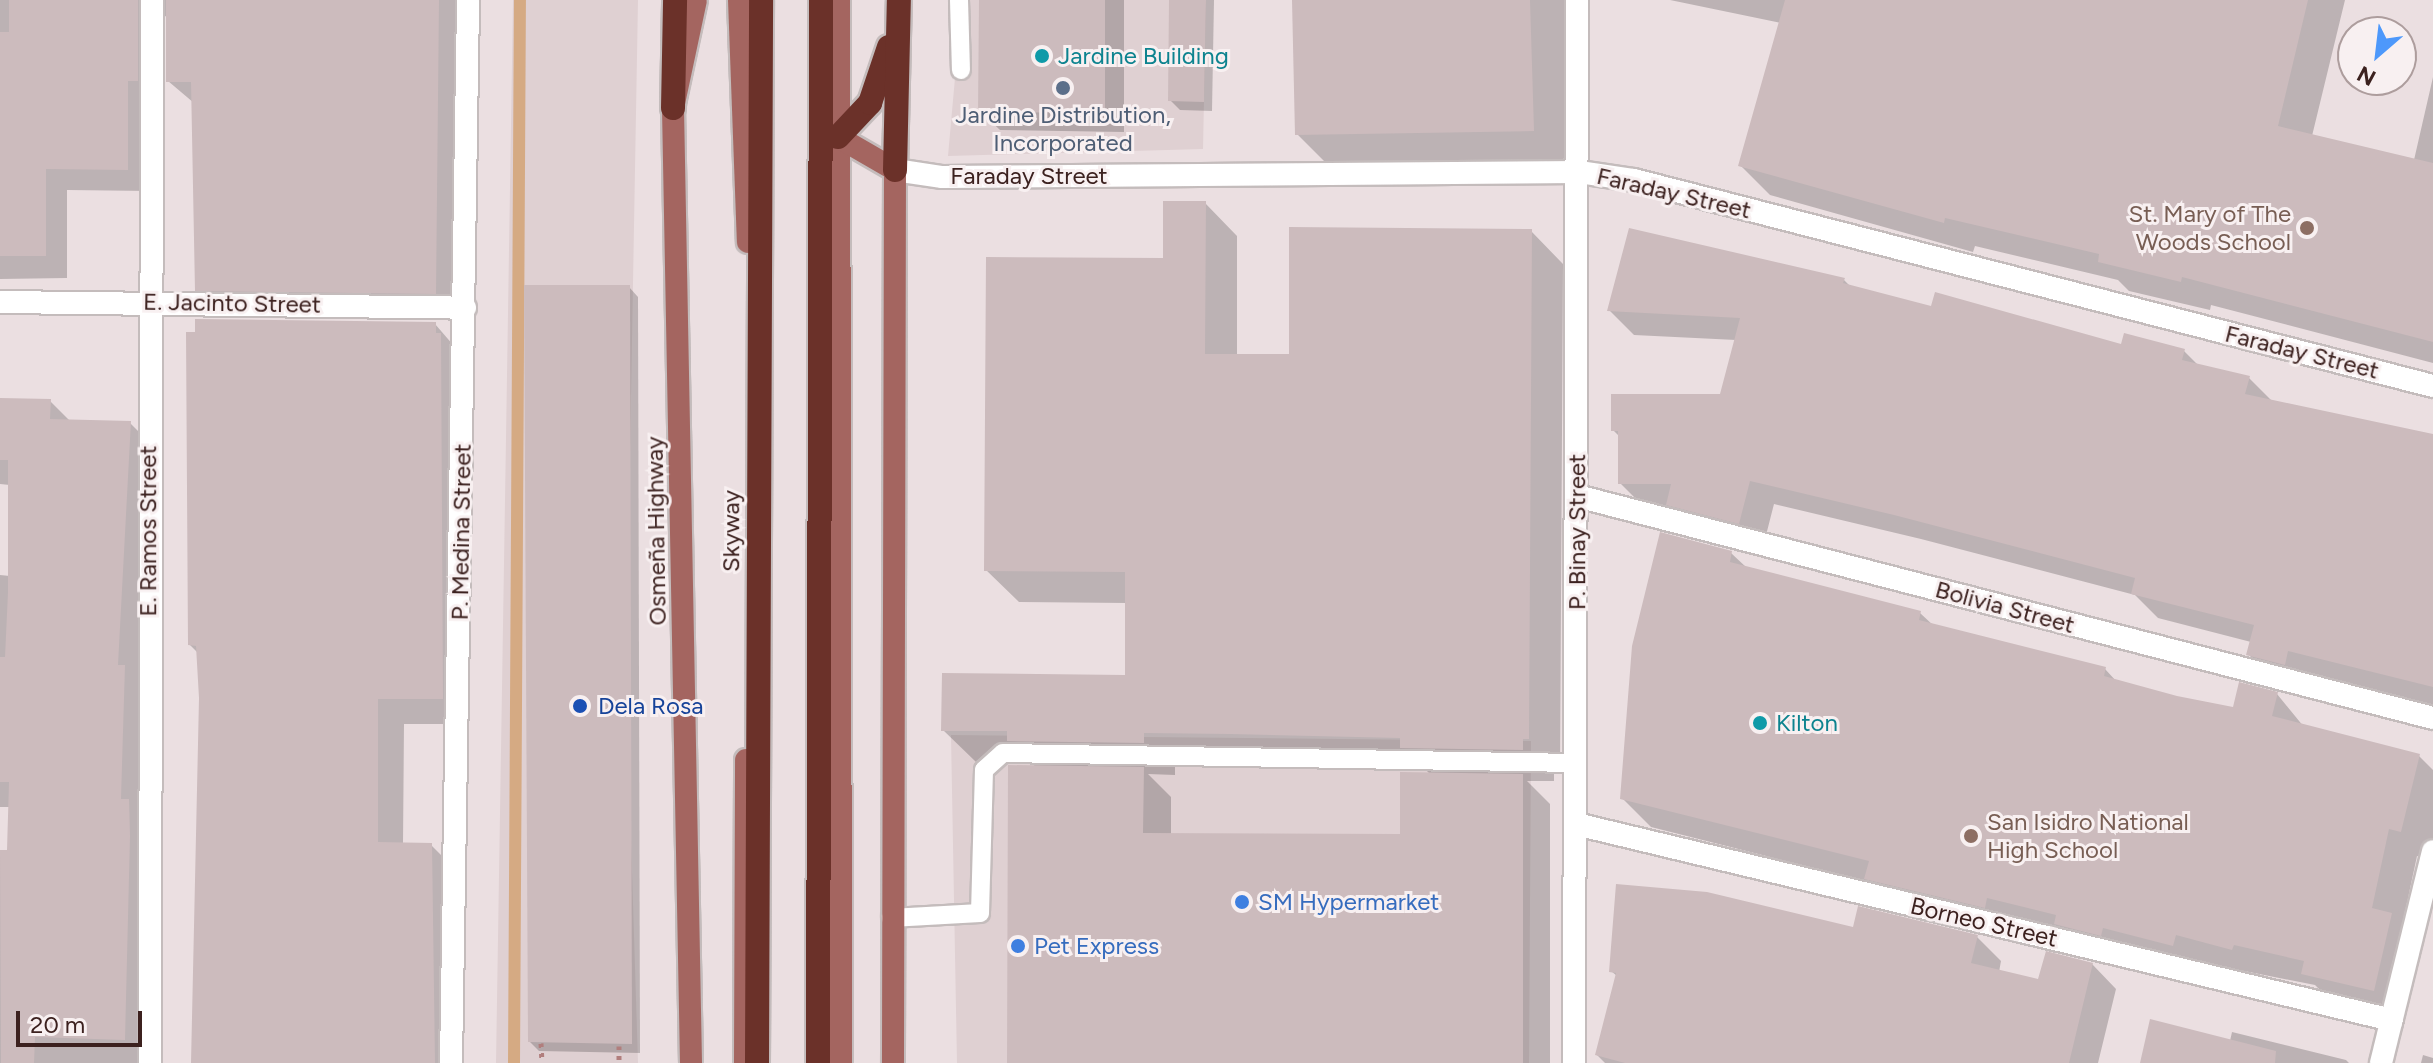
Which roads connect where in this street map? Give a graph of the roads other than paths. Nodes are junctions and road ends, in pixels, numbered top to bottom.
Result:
1 (152, 0) edge
2 (468, 0) edge
3 (675, 0) edge
4 (696, 0) edge
5 (739, 0) edge
6 (761, 0) edge
7 (821, 0) edge
8 (839, 0) edge
9 (959, 0) edge
10 (1577, 0) edge
11 (899, 3) edge
12 (961, 70) dead end
13 (673, 108) junction
14 (838, 137) junction
15 (895, 170) junction
16 (1579, 172) junction
17 (0, 302) edge
18 (148, 302) junction
19 (465, 308) junction
20 (2433, 386) edge
21 (1577, 496) junction
22 (2433, 718) edge
23 (1577, 763) junction
24 (1576, 824) junction
25 (2433, 851) edge
26 (891, 918) junction
27 (2392, 1020) junction
28 (690, 1022) junction
29 (150, 1063) edge
30 (451, 1063) edge
31 (684, 1063) edge
32 (691, 1063) edge
33 (745, 1063) edge
34 (757, 1063) edge
35 (818, 1063) edge
36 (841, 1063) edge
37 (893, 1063) edge
38 (1574, 1063) edge
39 (2381, 1063) edge

1 - 18 street, E. Ramos Street
2 - 19 street, P. Medina Street
3 - 13 highway
4 - 13 main road, Osmeña Highway
5 - 33 main road
6 - 34 highway, Skyway
7 - 35 highway
8 - 14 main road
9 - 12 lane
10 - 16 street, P. Binay Street
11 - 14 highway
11 - 15 highway
13 - 28 main road, Osmeña Highway
14 - 15 main road
14 - 36 main road
15 - 16 street, Faraday Street
15 - 26 main road
16 - 20 street, Faraday Street
16 - 21 street, P. Binay Street
17 - 18 street, E. Jacinto Street
18 - 19 street, E. Jacinto Street
18 - 29 street, E. Ramos Street
19 - 30 street, P. Medina Street
21 - 22 street, Bolivia Street
21 - 23 street, P. Binay Street
23 - 24 street, P. Binay Street
23 - 26 lane
24 - 27 street, Borneo Street
24 - 38 street, P. Binay Street
25 - 27 street
26 - 37 main road
27 - 39 street
28 - 31 main road
28 - 32 main road, Osmeña Highway

